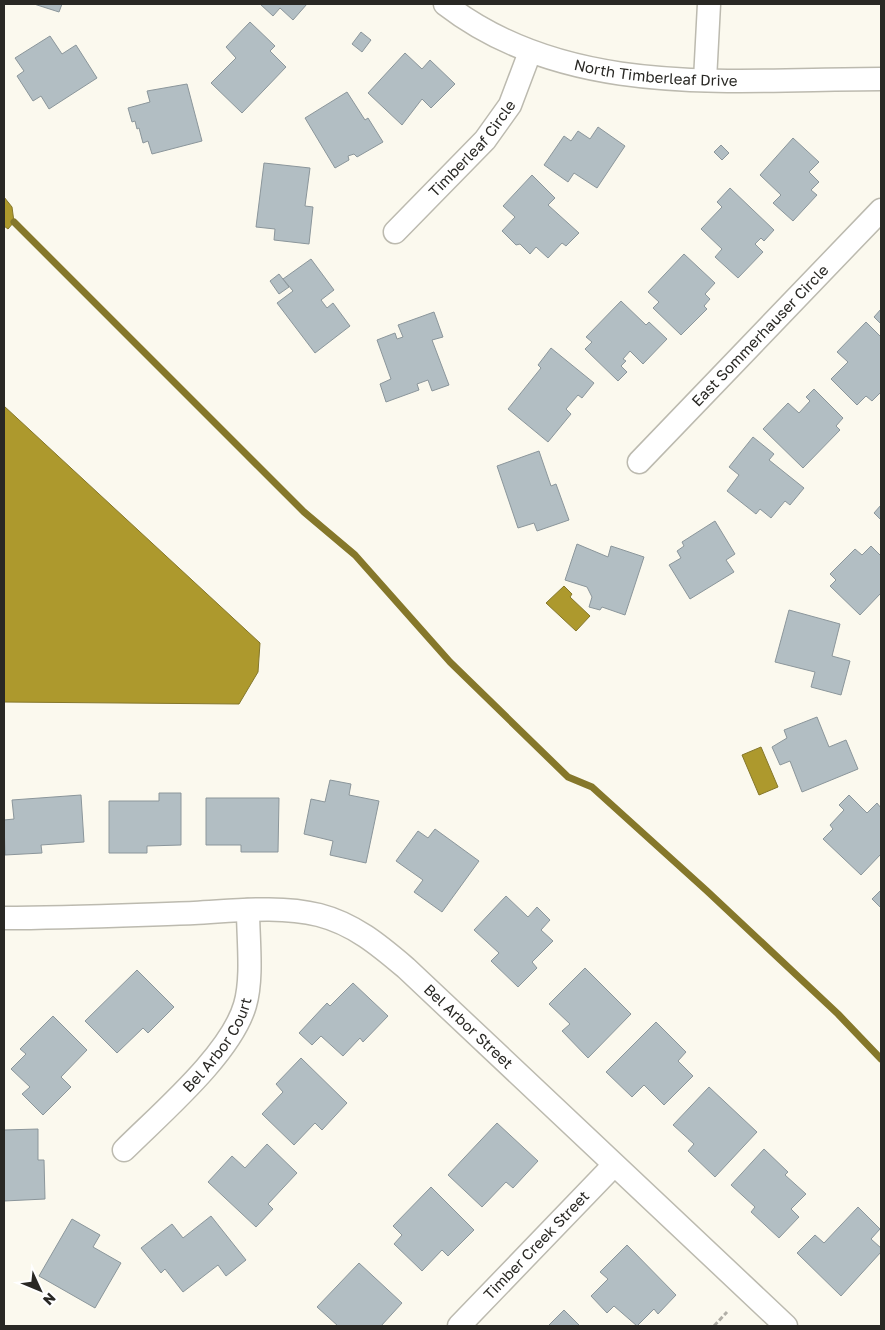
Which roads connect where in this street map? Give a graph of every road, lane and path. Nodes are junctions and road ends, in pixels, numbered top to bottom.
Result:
1 (445, 4) edge
2 (709, 4) edge
3 (530, 52) junction
4 (881, 78) edge
5 (705, 80) junction
6 (881, 210) edge
7 (395, 232) dead end
8 (639, 462) dead end
9 (248, 910) junction
10 (4, 918) edge
11 (124, 1150) dead end
12 (614, 1164) junction
13 (727, 1312) dead end
14 (459, 1326) edge
15 (714, 1326) edge
16 (786, 1326) edge

1 - 3 street, North Timberleaf Drive
2 - 5 street
3 - 5 street, North Timberleaf Drive
3 - 7 street, Timberleaf Circle
4 - 5 street, North Timberleaf Drive
6 - 8 street, East Sommerhauser Circle
9 - 10 street, Bel Arbor Street
9 - 11 street, Bel Arbor Court
9 - 12 street, Bel Arbor Street
12 - 14 street, Timber Creek Street
12 - 16 street, Bel Arbor Street
13 - 15 path

